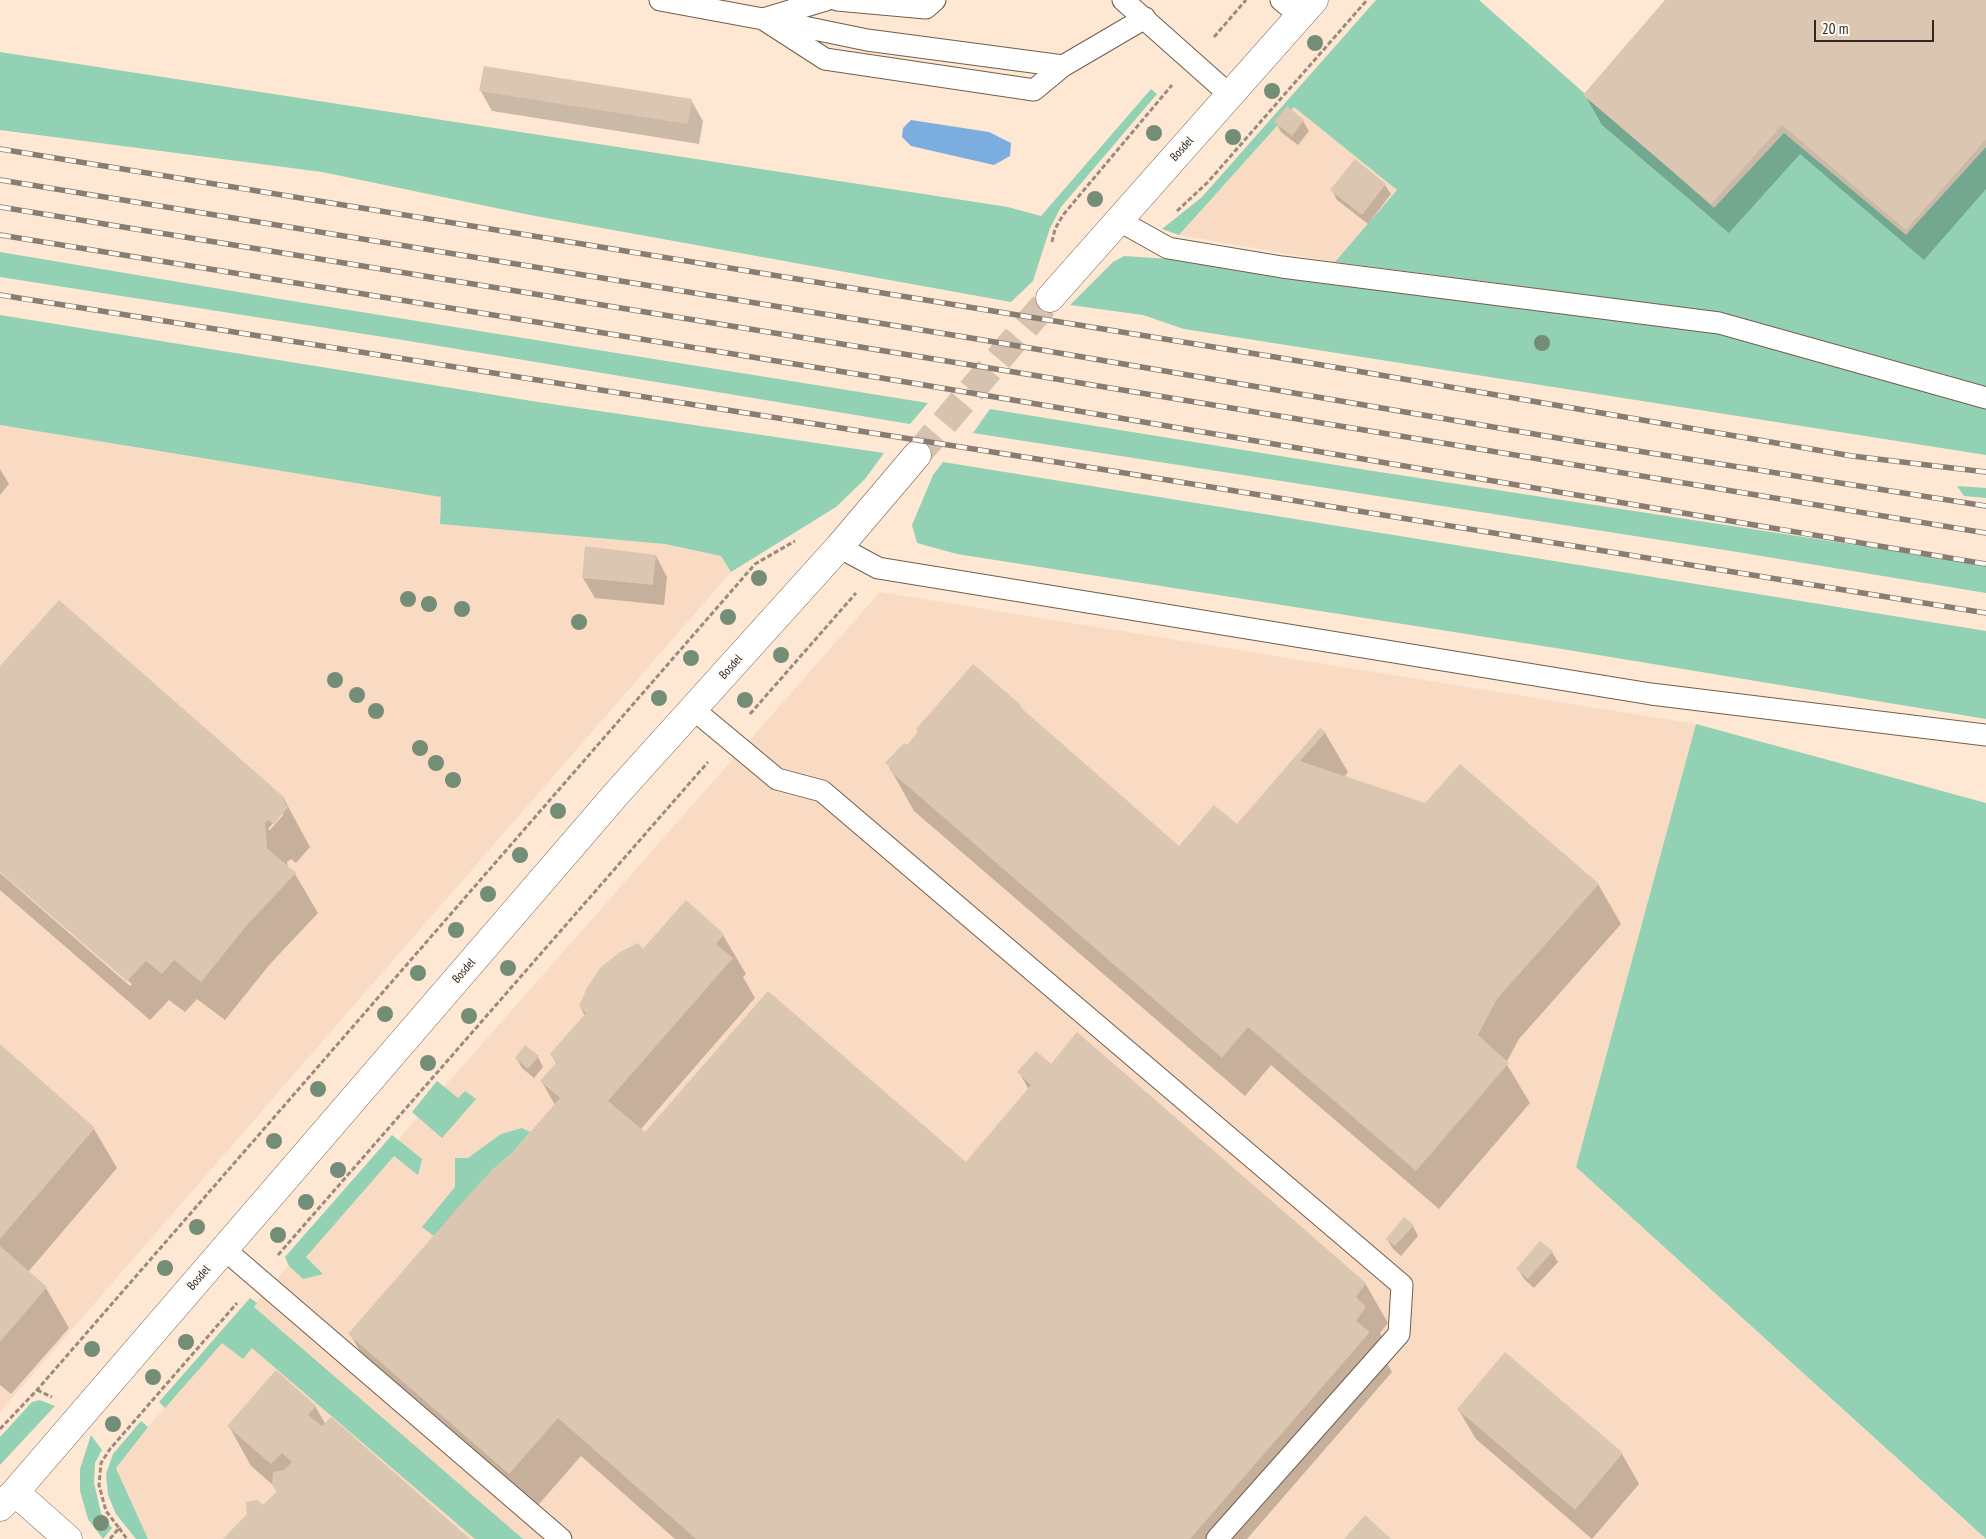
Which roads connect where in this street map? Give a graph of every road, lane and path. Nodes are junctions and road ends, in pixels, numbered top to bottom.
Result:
1 (660, 0) edge
2 (826, 0) edge
3 (837, 0) edge
4 (935, 0) edge
5 (1123, 0) edge
6 (1246, 0) edge
7 (1367, 0) edge
8 (1298, 5) edge
9 (1145, 18) junction
10 (763, 19) junction
11 (1192, 62) junction
12 (1231, 96) junction
13 (1118, 220) junction
14 (1055, 229) dead end
15 (1145, 236) junction
16 (1050, 298) tunnel mouth
17 (1986, 398) edge
18 (918, 455) tunnel mouth
19 (785, 546) dead end
20 (839, 547) junction
21 (878, 568) junction
22 (693, 709) junction
23 (1986, 735) edge
24 (728, 739) junction
25 (224, 1249) junction
26 (258, 1278) junction
27 (36, 1390) junction
28 (54, 1398) dead end
29 (0, 1429) edge
30 (7, 1499) edge
31 (119, 1528) junction
32 (68, 1539) edge
33 (110, 1539) edge
34 (127, 1539) edge
35 (561, 1539) edge
36 (1217, 1539) edge

1 - 10 lane
2 - 10 lane
3 - 4 lane
5 - 9 lane
6 - 11 path
7 - 15 path
8 - 12 street, Bosdel
9 - 10 lane
9 - 11 lane
11 - 12 lane
11 - 14 path
12 - 13 street, Bosdel
13 - 15 lane
13 - 16 street, Bosdel
15 - 17 lane
18 - 20 street, Bosdel
19 - 27 path
20 - 21 lane
20 - 22 street, Bosdel
21 - 23 lane
21 - 24 path
22 - 24 lane
22 - 25 street, Bosdel
24 - 26 path
24 - 36 lane
25 - 26 lane
25 - 30 street, Bosdel
26 - 31 path
26 - 35 lane
27 - 28 path
27 - 29 path
30 - 32 street, Bosdel
31 - 33 path
31 - 34 path

